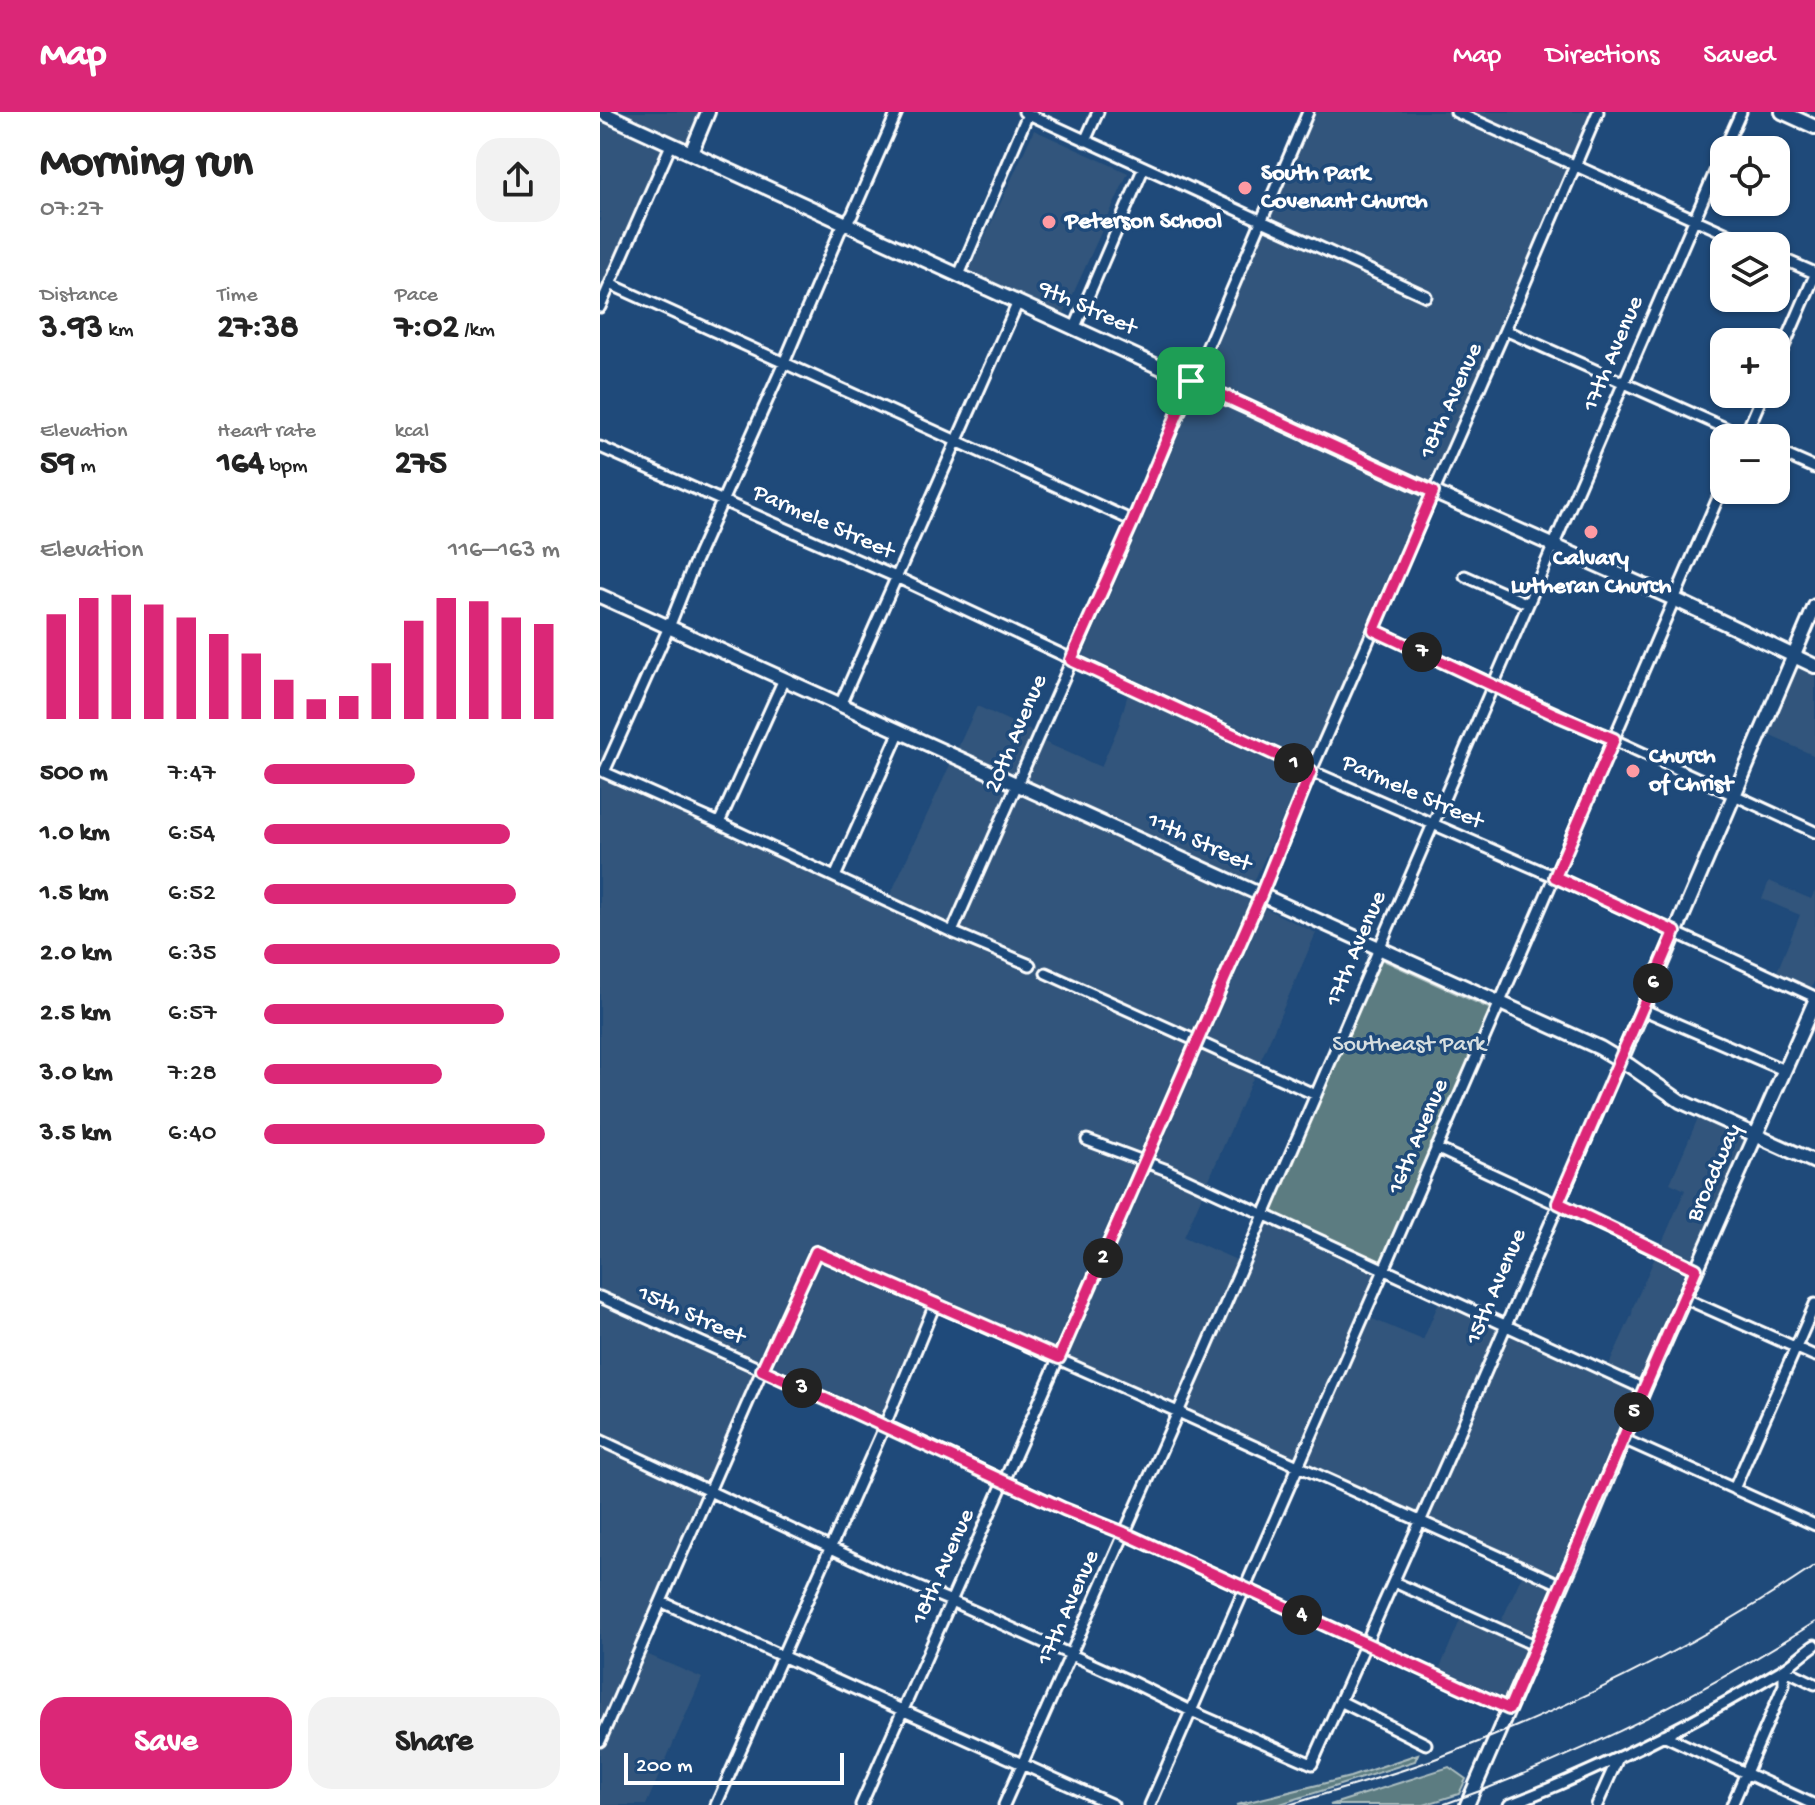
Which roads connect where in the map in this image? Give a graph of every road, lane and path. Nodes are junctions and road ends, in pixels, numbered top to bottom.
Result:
1 (601, 112) edge
2 (708, 112) edge
3 (897, 112) edge
4 (1098, 112) edge
5 (1308, 112) edge
6 (1456, 112) edge
7 (1598, 112) edge
8 (1741, 112) edge
9 (1782, 112) edge
10 (1026, 113) edge
11 (1815, 127) edge
12 (1730, 136) edge
13 (1085, 141) junction
14 (671, 145) junction
15 (691, 153) junction
16 (1575, 165) junction
17 (1144, 167) junction
18 (1710, 182) edge
19 (1694, 219) junction
20 (1261, 220) junction
21 (846, 224) junction
22 (1723, 232) edge
23 (1790, 262) edge
24 (1815, 274) edge
25 (959, 275) junction
26 (610, 284) junction
27 (1426, 296) dead end
28 (1018, 302) junction
29 (600, 307) edge
30 (1075, 327) junction
31 (1505, 330) junction
32 (1790, 332) edge
33 (784, 363) junction
34 (1191, 381) junction
35 (1623, 383) junction
36 (1716, 424) edge
37 (957, 441) junction
38 (600, 447) edge
39 (1790, 457) edge
40 (1815, 468) edge
41 (1433, 492) junction
42 (723, 501) junction
43 (1715, 504) edge
44 (1133, 521) junction
45 (1553, 546) junction
46 (1465, 576) dead end
47 (896, 577) junction
48 (600, 596) edge
49 (1674, 599) junction
50 (1528, 604) junction
51 (1815, 606) edge
52 (669, 627) junction
53 (1374, 630) junction
54 (1793, 656) junction
55 (1071, 660) junction
56 (1815, 666) edge
57 (784, 679) junction
58 (1493, 684) junction
59 (840, 705) junction
60 (900, 731) junction
61 (1614, 739) junction
62 (1311, 771) junction
63 (1018, 785) junction
64 (1734, 794) junction
65 (719, 823) junction
66 (1432, 824) junction
67 (1815, 832) edge
68 (835, 877) junction
69 (1555, 877) junction
70 (1261, 895) junction
71 (952, 932) junction
72 (1675, 932) junction
73 (1379, 949) junction
74 (1030, 965) dead end
75 (1046, 973) dead end
76 (1815, 999) edge
77 (1499, 1003) junction
78 (1642, 1009) junction
79 (1197, 1041) junction
80 (1621, 1060) junction
81 (1784, 1070) junction
82 (1316, 1095) junction
83 (1756, 1136) junction
84 (1087, 1140) dead end
85 (1436, 1148) junction
86 (1144, 1161) junction
87 (1815, 1162) edge
88 (1558, 1203) junction
89 (1263, 1215) junction
90 (1696, 1269) junction
91 (1384, 1270) junction
92 (600, 1297) edge
93 (1684, 1298) junction
94 (935, 1304) junction
95 (1815, 1304) edge
96 (1505, 1325) junction
97 (1796, 1347) junction
98 (1815, 1356) edge
99 (1059, 1358) junction
100 (762, 1370) junction
101 (1644, 1389) junction
102 (1178, 1412) junction
103 (885, 1425) junction
104 (1623, 1439) junction
105 (600, 1440) edge
106 (1298, 1467) junction
107 (1004, 1481) junction
108 (1734, 1489) junction
109 (709, 1491) junction
110 (1420, 1522) junction
111 (1815, 1525) edge
112 (1124, 1533) junction
113 (831, 1546) junction
114 (1394, 1582) junction
115 (1562, 1585) junction
116 (1245, 1588) junction
117 (951, 1601) junction
118 (662, 1602) junction
119 (1367, 1643) junction
120 (1815, 1645) edge
121 (1536, 1646) junction
122 (782, 1655) junction
123 (1070, 1655) junction
124 (1784, 1669) junction
125 (1815, 1684) edge
126 (1340, 1701) junction
127 (1509, 1709) junction
128 (903, 1710) junction
129 (1191, 1711) junction
130 (1663, 1735) junction
131 (600, 1741) edge
132 (1426, 1744) dead end
133 (1618, 1758) junction
134 (1023, 1764) junction
135 (1746, 1774) junction
136 (1524, 1799) junction
137 (716, 1805) edge
138 (861, 1805) edge
139 (1004, 1805) edge
140 (1113, 1805) edge
141 (1150, 1805) edge
142 (1467, 1805) edge
143 (1509, 1805) edge
144 (1538, 1805) edge
145 (1597, 1805) edge
146 (1732, 1805) edge
147 (1815, 1805) edge

1 - 14 main road, 9th Street
2 - 15 main road
3 - 21 street
4 - 13 street
5 - 20 street, 20th Avenue
6 - 16 street
7 - 16 street, 18th Avenue
8 - 12 street, 17th Avenue
9 - 11 main road
10 - 13 street
10 - 25 street
13 - 17 street
14 - 15 main road, 9th Street
14 - 26 street
15 - 21 main road, 9th Street
16 - 19 street
16 - 31 street, 18th Avenue
17 - 20 street
17 - 30 street
18 - 19 street, 17th Avenue
19 - 22 street
19 - 35 street, 17th Avenue
20 - 27 street
20 - 34 street, 20th Avenue
21 - 25 main road, 9th Street
21 - 33 street
23 - 24 street
24 - 32 street
25 - 28 main road, 9th Street
26 - 29 street
26 - 33 street
28 - 30 main road, 9th Street
28 - 37 street
30 - 34 main road, 9th Street
31 - 35 street
31 - 41 street, 18th Avenue
33 - 37 street
33 - 42 street
34 - 41 main road, 9th Street
34 - 44 street, 20th Avenue
35 - 36 street
35 - 45 street, 17th Avenue
37 - 44 street
37 - 47 street
38 - 42 street, Parmele Street
39 - 40 street
41 - 45 main road, 9th Street
41 - 53 street, 18th Avenue
42 - 47 street, Parmele Street
42 - 52 street
43 - 49 street, 16th Avenue
44 - 55 street, 20th Avenue
45 - 49 main road, 9th Street
45 - 50 street, 17th Avenue
46 - 50 street
47 - 55 street, Parmele Street
47 - 59 street
48 - 52 main road, 11th Street
49 - 54 main road, 9th Street
49 - 61 street, 16th Avenue
50 - 58 street, 17th Avenue
51 - 54 main road, 15th Avenue
52 - 57 main road, 11th Street
52 - 65 street
53 - 58 street
53 - 62 street, 18th Avenue
54 - 56 main road, 9th Street
54 - 64 main road, 15th Avenue
55 - 62 street, Parmele Street
55 - 63 street, 20th Avenue
57 - 59 main road, 11th Street
57 - 65 street
58 - 61 street
58 - 66 street, 17th Avenue
59 - 60 main road, 11th Street
60 - 63 main road, 11th Street
60 - 68 street
61 - 64 street
61 - 69 street, 16th Avenue
62 - 66 street, Parmele Street
62 - 70 street, 18th Avenue
63 - 70 main road, 11th Street
63 - 71 street, 20th Avenue
64 - 67 street
64 - 72 main road, 15th Avenue
65 - 68 street
66 - 69 street, Parmele Street
66 - 73 street, 17th Avenue
68 - 71 street
69 - 72 street, Parmele Street
69 - 77 street, 16th Avenue
70 - 73 main road, 11th Street
70 - 79 street, 18th Avenue
71 - 74 street
72 - 76 street, Parmele Street
72 - 78 main road, 15th Avenue
73 - 77 main road, 11th Street
73 - 82 street, 17th Avenue
75 - 79 street
76 - 81 main road, Broadway
77 - 80 main road, 11th Street
77 - 85 street, 16th Avenue
78 - 80 main road, 15th Avenue
78 - 81 street
79 - 82 street
79 - 86 street, 18th Avenue
80 - 83 main road, 11th Street
80 - 88 street, 15th Avenue
81 - 83 main road, Broadway
82 - 89 street, 17th Avenue
83 - 87 main road, 11th Street
83 - 90 main road, Broadway
84 - 86 street
85 - 88 street
85 - 91 street, 16th Avenue
86 - 89 street
86 - 99 street, 18th Avenue
88 - 90 street
88 - 96 street, 15th Avenue
89 - 91 street
89 - 102 street, 17th Avenue
90 - 93 main road, Broadway
91 - 96 street
91 - 106 street, 16th Avenue
92 - 100 street, 15th Street
93 - 97 street
93 - 101 main road, Broadway
94 - 99 street
94 - 100 street
94 - 103 street
95 - 97 street
96 - 101 street
96 - 110 street, 15th Avenue
97 - 98 street
97 - 108 street
99 - 102 street
99 - 107 street, 18th Avenue
100 - 103 street, 15th Street
100 - 109 street
101 - 104 main road, Broadway
102 - 106 street
102 - 112 street, 17th Avenue
103 - 107 street, 15th Street
103 - 113 street
104 - 108 street
104 - 115 main road, Broadway
105 - 109 street
106 - 110 street
106 - 116 street, 16th Avenue
107 - 112 street, 15th Street
107 - 117 street, 18th Avenue
108 - 111 street
109 - 113 street
109 - 118 street
110 - 114 street, 15th Avenue
110 - 115 street
112 - 116 street, 15th Street
112 - 123 street, 17th Avenue
113 - 117 street
113 - 122 street
114 - 119 street, 15th Avenue
114 - 121 street
115 - 121 main road, Broadway
116 - 119 street, 15th Street
116 - 129 street, 16th Avenue
117 - 123 street
117 - 128 street, 18th Avenue
118 - 122 street
118 - 131 street
119 - 126 street, 15th Avenue
119 - 127 street, 15th Street
120 - 124 street
121 - 127 main road, Broadway
122 - 128 street
122 - 137 street
123 - 129 street
123 - 134 street, 17th Avenue
124 - 125 street
124 - 130 street
124 - 135 street
126 - 129 street, 15th Avenue
126 - 132 street
127 - 142 main road, Broadway
128 - 134 street
128 - 138 street, 18th Avenue
129 - 141 street, 16th Avenue
130 - 133 street
130 - 135 street
133 - 136 street
133 - 145 street
134 - 139 street, 17th Avenue
134 - 140 street
135 - 146 street
135 - 147 street
136 - 143 street
136 - 144 street

